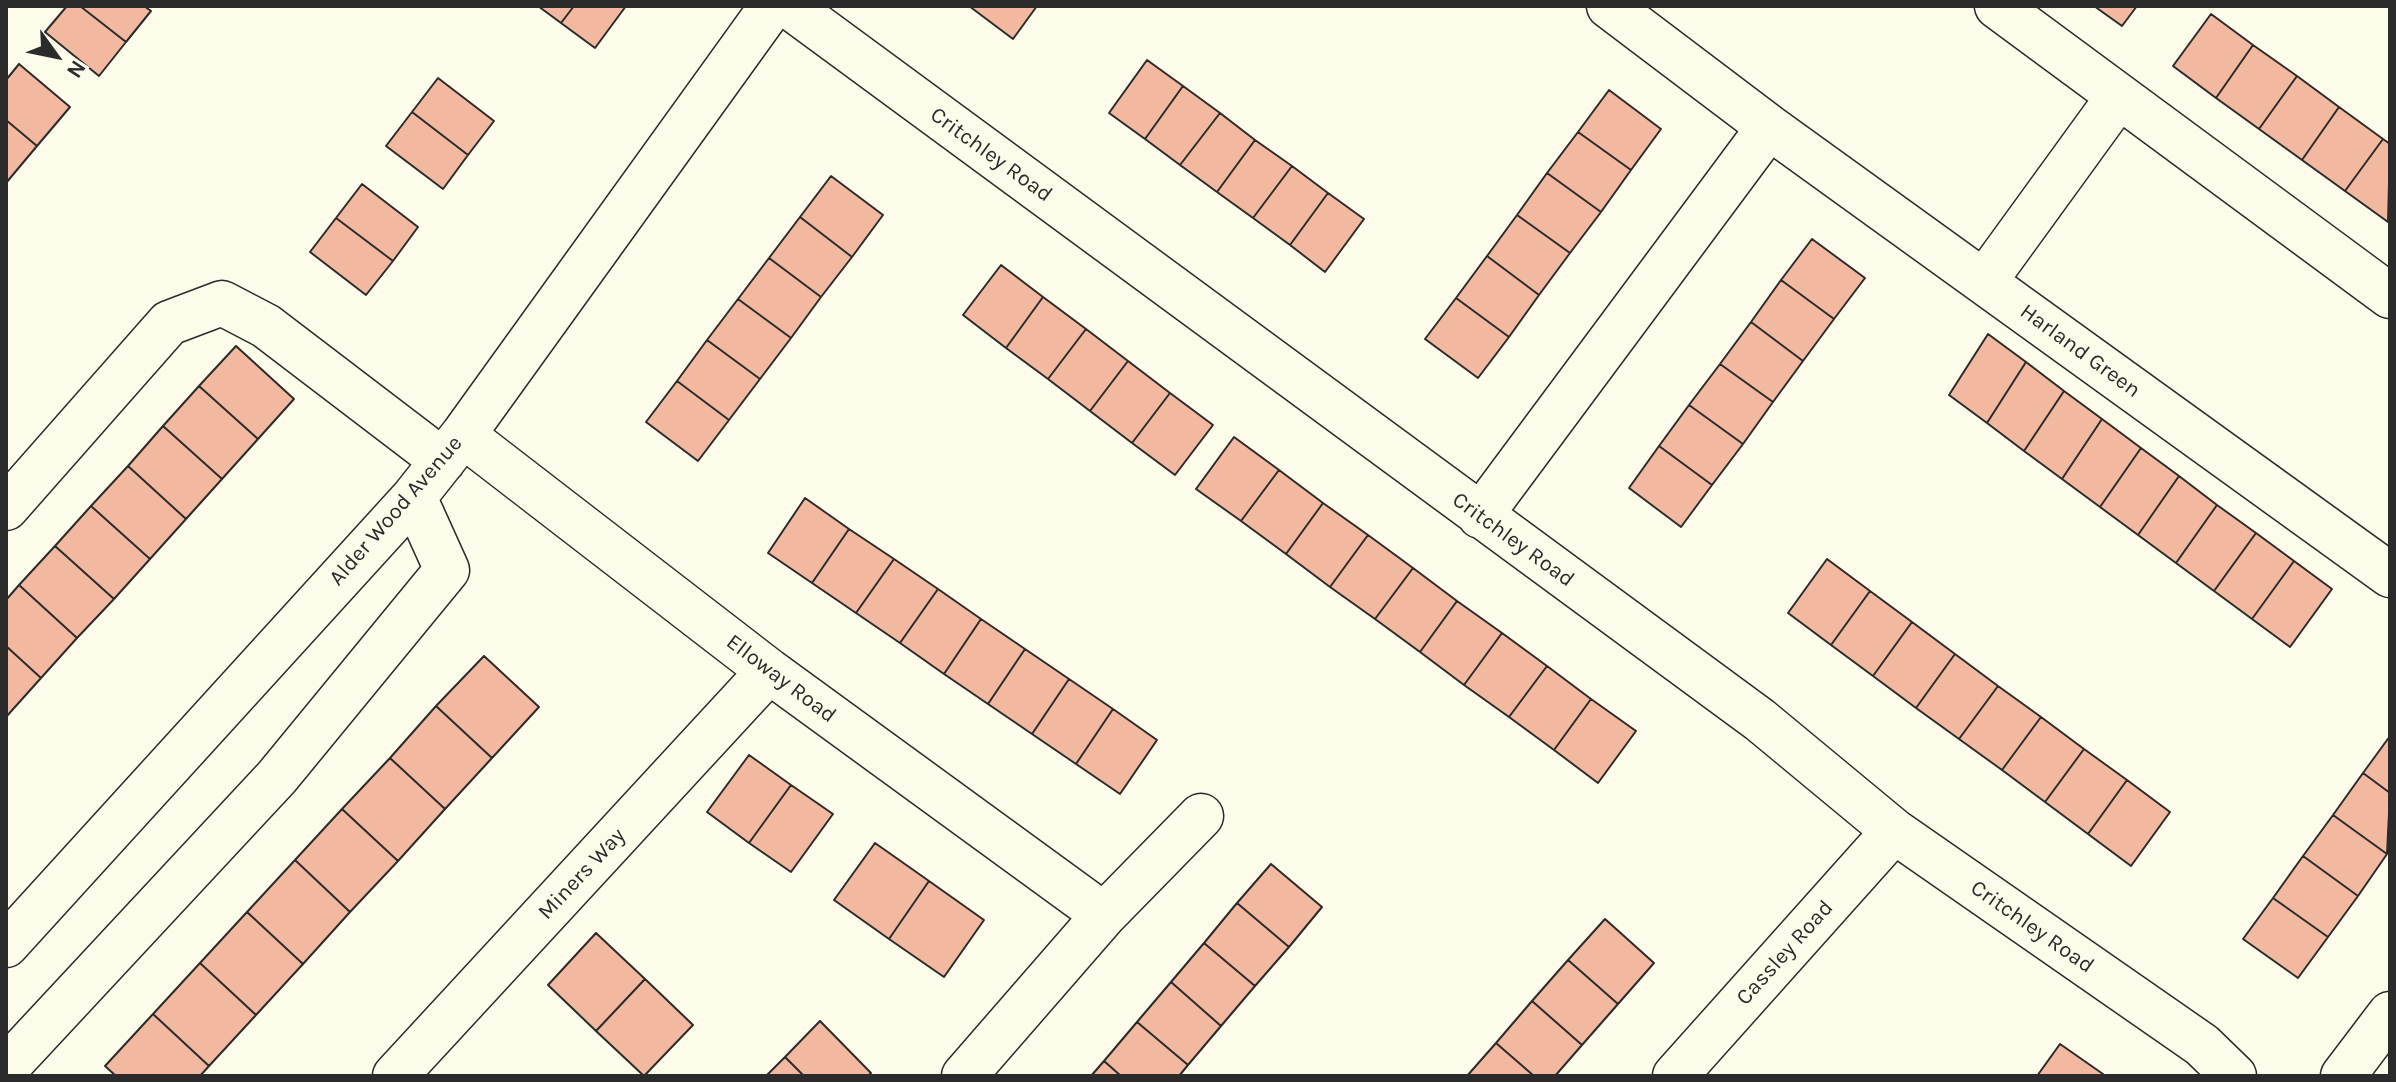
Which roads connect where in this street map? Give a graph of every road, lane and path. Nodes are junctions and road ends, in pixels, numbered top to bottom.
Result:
1 (772, 6) edge
2 (789, 6) edge
3 (1609, 6) edge
4 (1997, 6) edge
5 (2119, 96) junction
6 (1769, 127) junction
7 (1984, 282) junction
8 (2390, 296) edge
9 (453, 448) junction
10 (414, 497) junction
11 (6, 508) edge
12 (1480, 516) junction
13 (2390, 575) edge
14 (769, 671) junction
15 (1201, 816) dead end
16 (1894, 831) junction
17 (1104, 915) junction
18 (6, 945) edge
19 (2390, 1014) edge
20 (6, 1068) edge
21 (395, 1076) edge
22 (964, 1076) edge
23 (1675, 1076) edge
24 (2234, 1076) edge
25 (2343, 1076) edge

1 - 9 street, Alder Wood Avenue
2 - 12 street, Critchley Road
3 - 6 street, Harland Green
4 - 5 street
5 - 7 street
5 - 8 street
6 - 7 street, Harland Green
6 - 12 street
7 - 13 street, Harland Green
9 - 10 street, Alder Wood Avenue
9 - 11 street, Elloway Road
9 - 14 street, Elloway Road
10 - 18 street, Alder Wood Avenue
10 - 20 street
12 - 16 street, Critchley Road
14 - 17 street, Elloway Road
14 - 21 street, Miners Way
15 - 17 street
16 - 23 street, Cassley Road
16 - 24 street, Critchley Road
17 - 22 street
19 - 25 street

